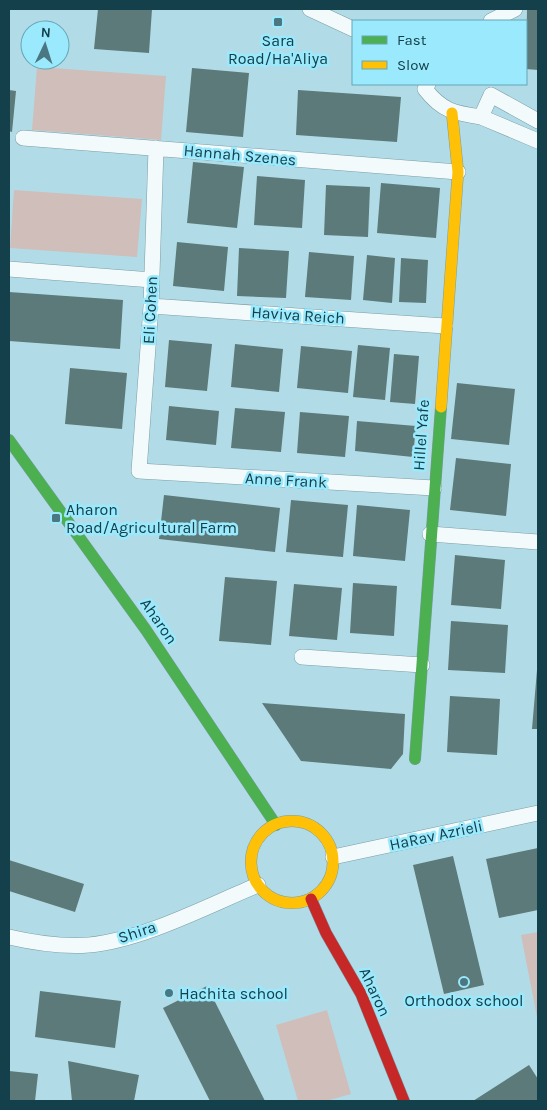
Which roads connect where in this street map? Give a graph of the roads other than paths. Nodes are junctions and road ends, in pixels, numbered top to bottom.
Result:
1 (310, 9) edge
2 (515, 9) edge
3 (493, 20) edge
4 (352, 29) edge
5 (427, 85) edge
6 (488, 89) edge
7 (452, 113) junction
8 (480, 117) junction
9 (538, 121) edge
10 (22, 138) dead end
11 (538, 140) edge
12 (156, 148) junction
13 (458, 172) junction
14 (9, 269) edge
15 (152, 280) junction
16 (151, 306) junction
17 (445, 326) junction
18 (9, 440) edge
19 (139, 471) joint
20 (434, 488) junction
21 (430, 534) junction
22 (538, 542) edge
23 (302, 657) dead end
24 (422, 665) junction
25 (415, 759) dead end
26 (538, 813) edge
27 (276, 825) junction
28 (334, 858) junction
29 (258, 885) junction
30 (311, 899) junction
31 (9, 937) edge
32 (404, 1101) edge

1 - 4 street
2 - 3 street
5 - 7 street
6 - 8 street
6 - 9 street
7 - 8 street
7 - 13 street, Hillel Yafe
8 - 11 street
10 - 12 street, Hannah Szenes
12 - 13 street, Hannah Szenes
12 - 15 street, Eli Cohen
13 - 17 street, Hillel Yafe
14 - 15 street
15 - 16 street, Eli Cohen
16 - 17 street, Haviva Reich
16 - 19 street, Eli Cohen
17 - 20 street, Hillel Yafe
18 - 27 street, Aharon
19 - 20 street, Anne Frank
20 - 21 street, Hillel Yafe
21 - 22 street
21 - 24 street, Hillel Yafe
23 - 24 street
24 - 25 street, Hillel Yafe
26 - 28 street, HaRav Azrieli
27 - 28 street
27 - 29 street
28 - 30 street
29 - 30 street
29 - 31 street, Shira
30 - 32 street, Aharon

